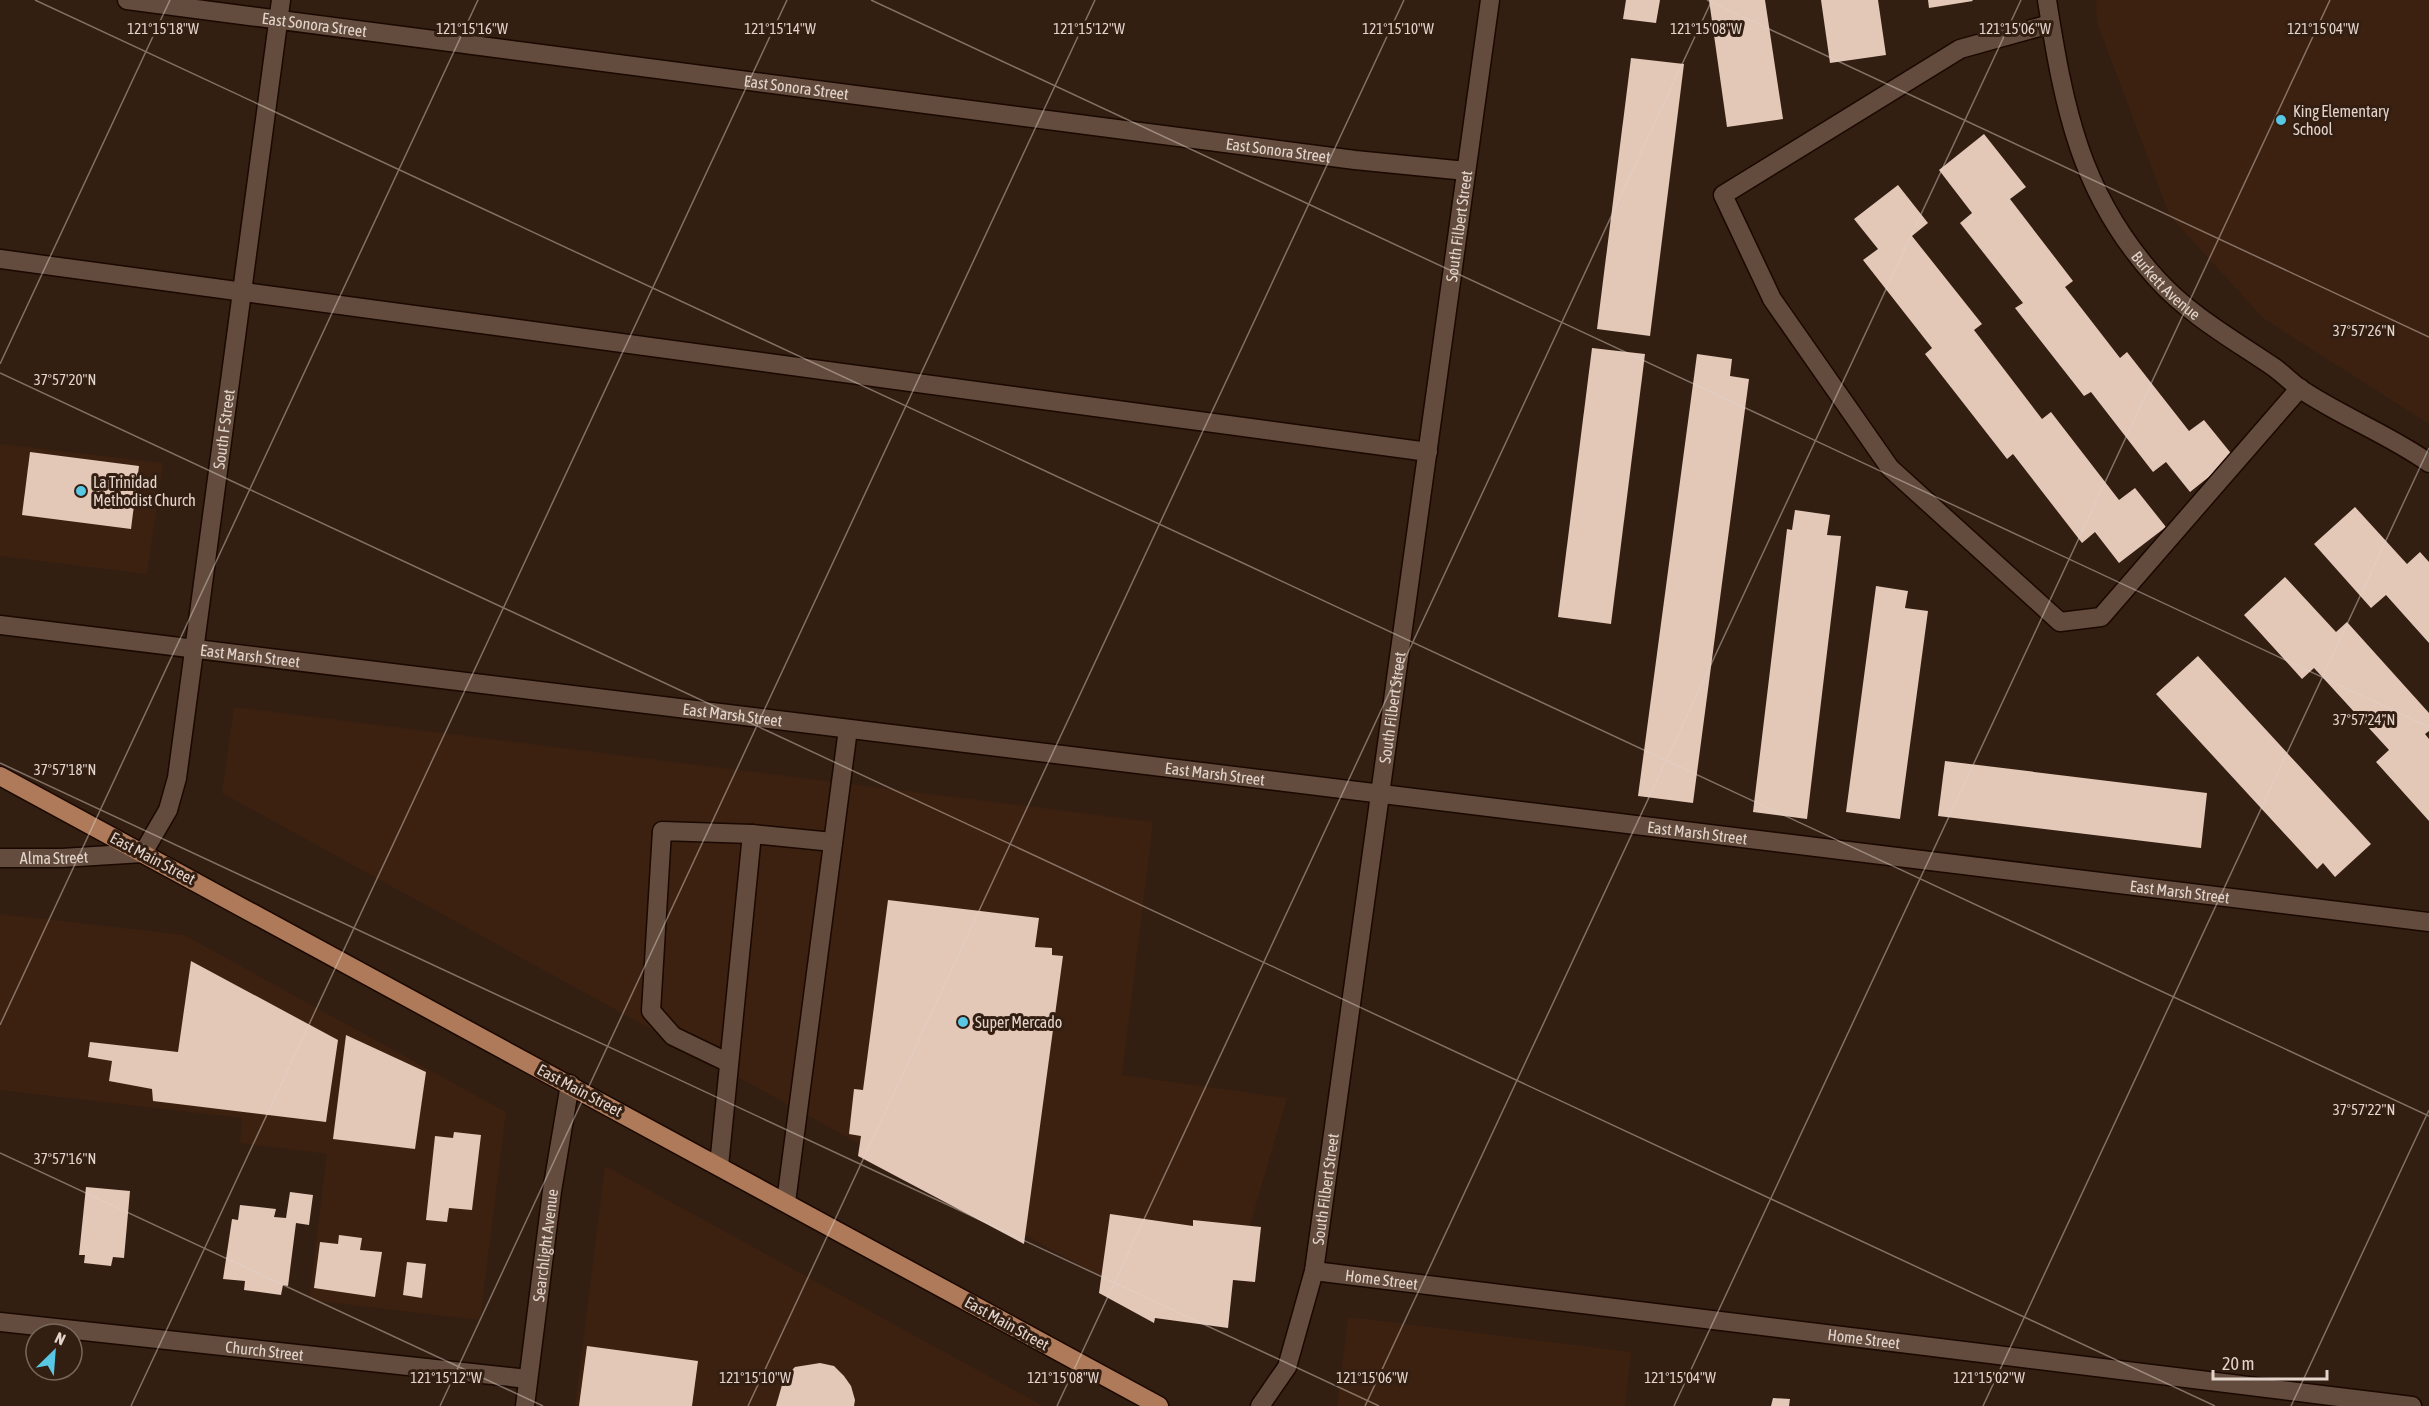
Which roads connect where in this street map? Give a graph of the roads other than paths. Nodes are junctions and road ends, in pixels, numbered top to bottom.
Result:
1 (127, 0) edge
2 (281, 0) edge
3 (1490, 0) edge
4 (2047, 0) edge
5 (278, 20) junction
6 (2050, 24) junction
7 (1466, 171) junction
8 (0, 259) edge
9 (243, 290) junction
10 (2300, 388) junction
11 (1428, 452) junction
12 (2429, 463) edge
13 (0, 626) edge
14 (195, 649) junction
15 (848, 729) junction
16 (0, 776) edge
17 (1380, 794) junction
18 (752, 834) junction
19 (833, 842) junction
20 (143, 853) junction
21 (0, 858) edge
22 (2429, 922) edge
23 (729, 1063) junction
24 (570, 1084) junction
25 (719, 1166) junction
26 (786, 1202) junction
27 (1314, 1270) junction
28 (0, 1322) edge
29 (528, 1379) junction
30 (525, 1406) edge
31 (1159, 1406) edge
32 (1260, 1406) edge
33 (2412, 1406) edge

1 - 5 street, East Sonora Street
2 - 5 street, South F Street
3 - 7 street, South Filbert Street
4 - 6 street, Burkett Avenue
5 - 7 street, East Sonora Street
5 - 9 street, South F Street
6 - 10 street, Burkett Avenue
6 - 10 street
7 - 11 street, South Filbert Street
8 - 9 street
9 - 11 street
9 - 14 street, South F Street
10 - 12 street, Burkett Avenue
11 - 17 street, South Filbert Street
13 - 14 street, East Marsh Street
14 - 15 street, East Marsh Street
14 - 20 street, South F Street
15 - 17 street, East Marsh Street
15 - 19 street
16 - 20 main road, East Main Street
17 - 22 street, East Marsh Street
17 - 27 street, South Filbert Street
18 - 19 street
18 - 23 street
18 - 23 street
19 - 26 street
20 - 21 street, Alma Street
20 - 24 main road, East Main Street
23 - 25 street
24 - 25 main road, East Main Street
24 - 29 street, Searchlight Avenue
25 - 26 main road, East Main Street
26 - 31 main road, East Main Street
27 - 32 street, South Filbert Street
27 - 33 street, Home Street
28 - 29 street, Church Street
29 - 30 street, Searchlight Avenue

